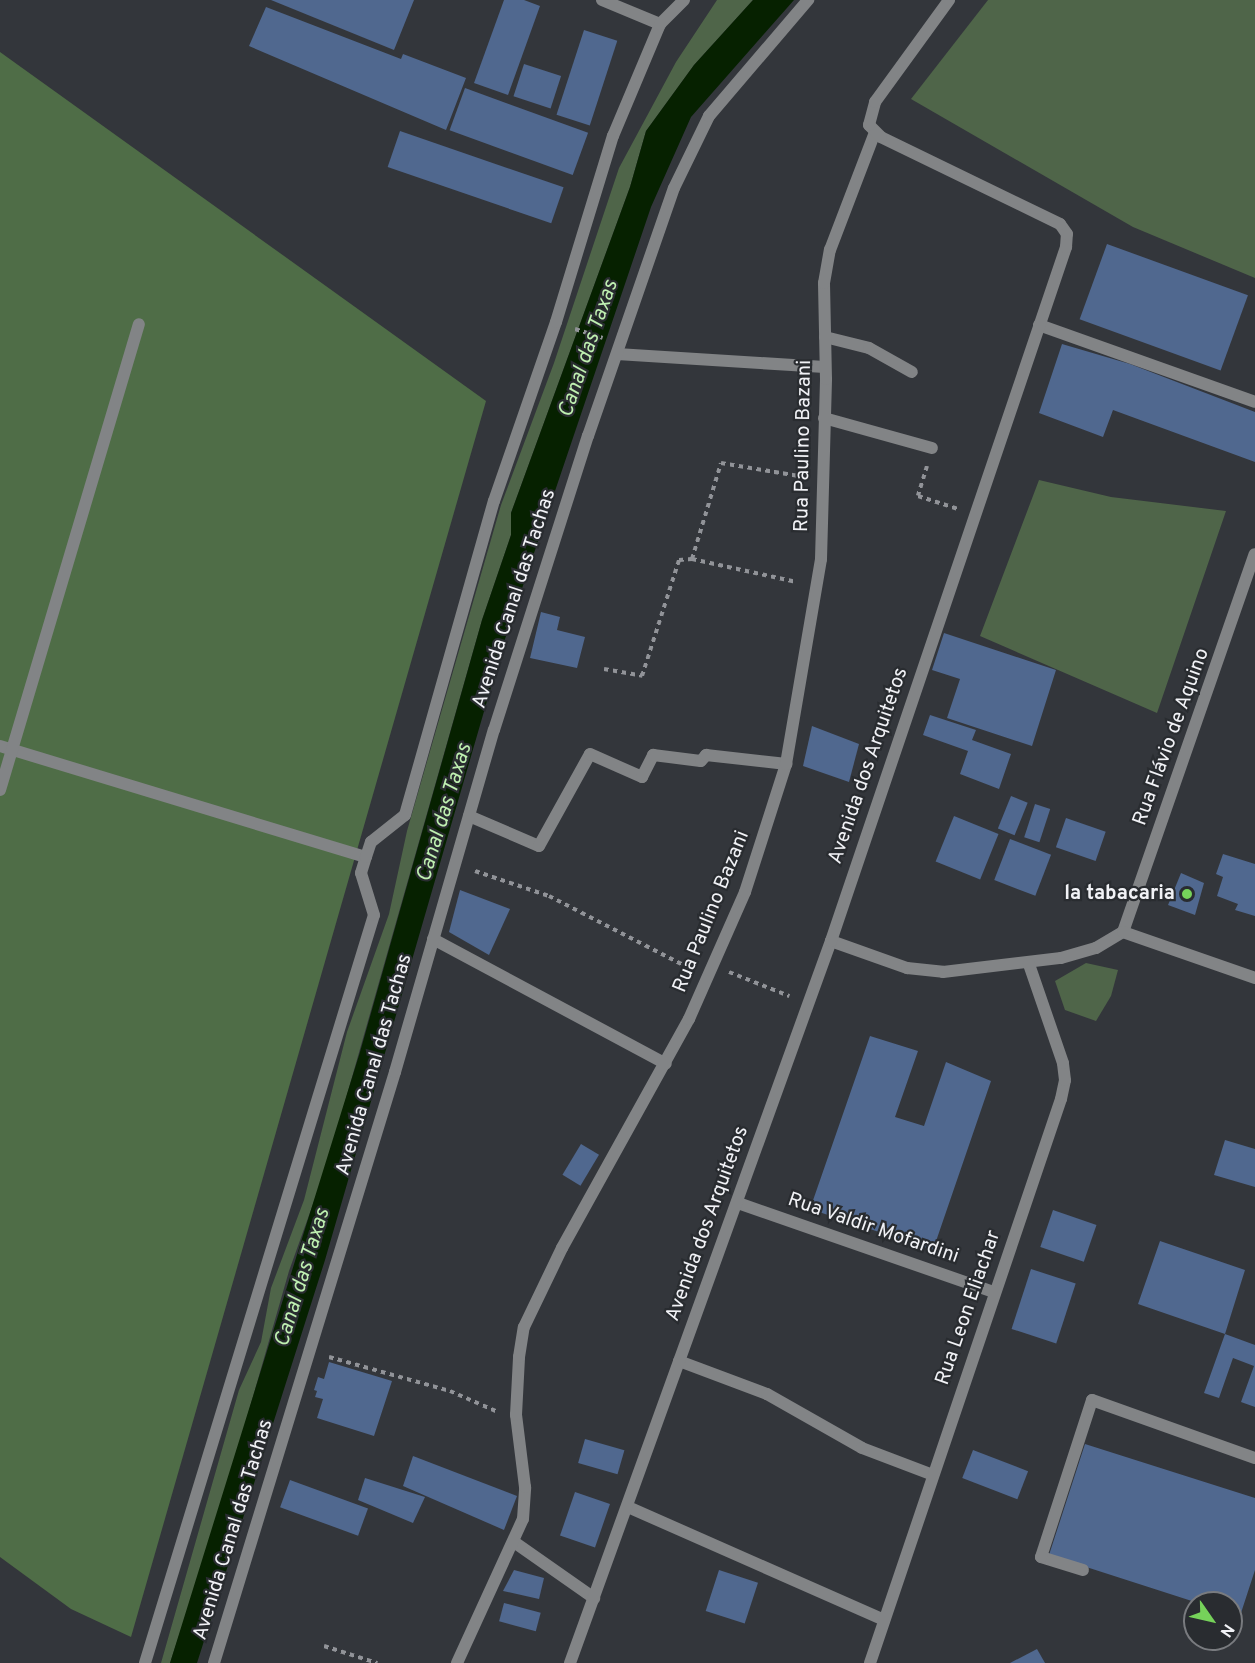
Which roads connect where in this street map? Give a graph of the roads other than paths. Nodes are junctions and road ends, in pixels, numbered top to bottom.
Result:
1 (602, 0) edge
2 (684, 0) edge
3 (808, 0) edge
4 (950, 0) edge
5 (660, 24) junction
6 (875, 132) junction
7 (139, 324) dead end
8 (1039, 325) junction
9 (825, 337) junction
10 (617, 354) junction
11 (825, 367) junction
12 (912, 372) dead end
13 (1255, 402) edge
14 (824, 418) junction
15 (932, 448) road end
16 (1255, 554) edge
17 (6, 748) edge
18 (786, 764) junction
19 (0, 790) edge
20 (469, 816) junction
21 (366, 857) junction
22 (1123, 932) junction
23 (433, 939) junction
24 (831, 941) junction
25 (1029, 964) junction
26 (1255, 978) edge
27 (666, 1064) junction
28 (738, 1203) junction
29 (994, 1292) junction
30 (679, 1361) junction
31 (1255, 1458) edge
32 (933, 1474) junction
33 (628, 1507) junction
34 (514, 1542) junction
35 (1083, 1570) dead end
36 (594, 1598) junction
37 (884, 1620) junction
38 (145, 1663) edge
39 (214, 1663) edge
40 (457, 1663) edge
41 (570, 1663) edge
42 (870, 1663) edge

1 - 5 street
2 - 5 street
3 - 10 street, Avenida Canal das Tachas
4 - 6 street
5 - 21 street
6 - 8 street, Avenida dos Arquitetos
6 - 9 street, Rua Paulino Bazani
7 - 17 street
8 - 13 street
8 - 24 street, Avenida dos Arquitetos
9 - 11 street, Rua Paulino Bazani
9 - 12 street
10 - 11 street
10 - 20 street, Avenida Canal das Tachas
11 - 14 street, Rua Paulino Bazani
14 - 15 street
14 - 18 street, Rua Paulino Bazani
16 - 22 street, Rua Flávio de Aquino
17 - 19 street
17 - 21 street
18 - 20 street
18 - 27 street, Rua Paulino Bazani
20 - 23 street, Avenida Canal das Tachas
21 - 38 street
22 - 25 street
22 - 26 street
23 - 27 street
23 - 39 street, Avenida Canal das Tachas
24 - 25 street
24 - 28 street, Avenida dos Arquitetos
25 - 29 street, Rua Leon Eliachar
27 - 34 street, Rua Paulino Bazani
28 - 29 street, Rua Valdir Mofardini
28 - 30 street, Avenida dos Arquitetos
29 - 32 street, Rua Leon Eliachar
30 - 32 street
30 - 33 street, Avenida dos Arquitetos
31 - 35 street
32 - 37 street, Rua Leon Eliachar
33 - 36 street, Avenida dos Arquitetos
33 - 37 street
34 - 36 street
34 - 40 street, Rua Paulino Bazani
36 - 41 street, Avenida dos Arquitetos
37 - 42 street, Rua Leon Eliachar

